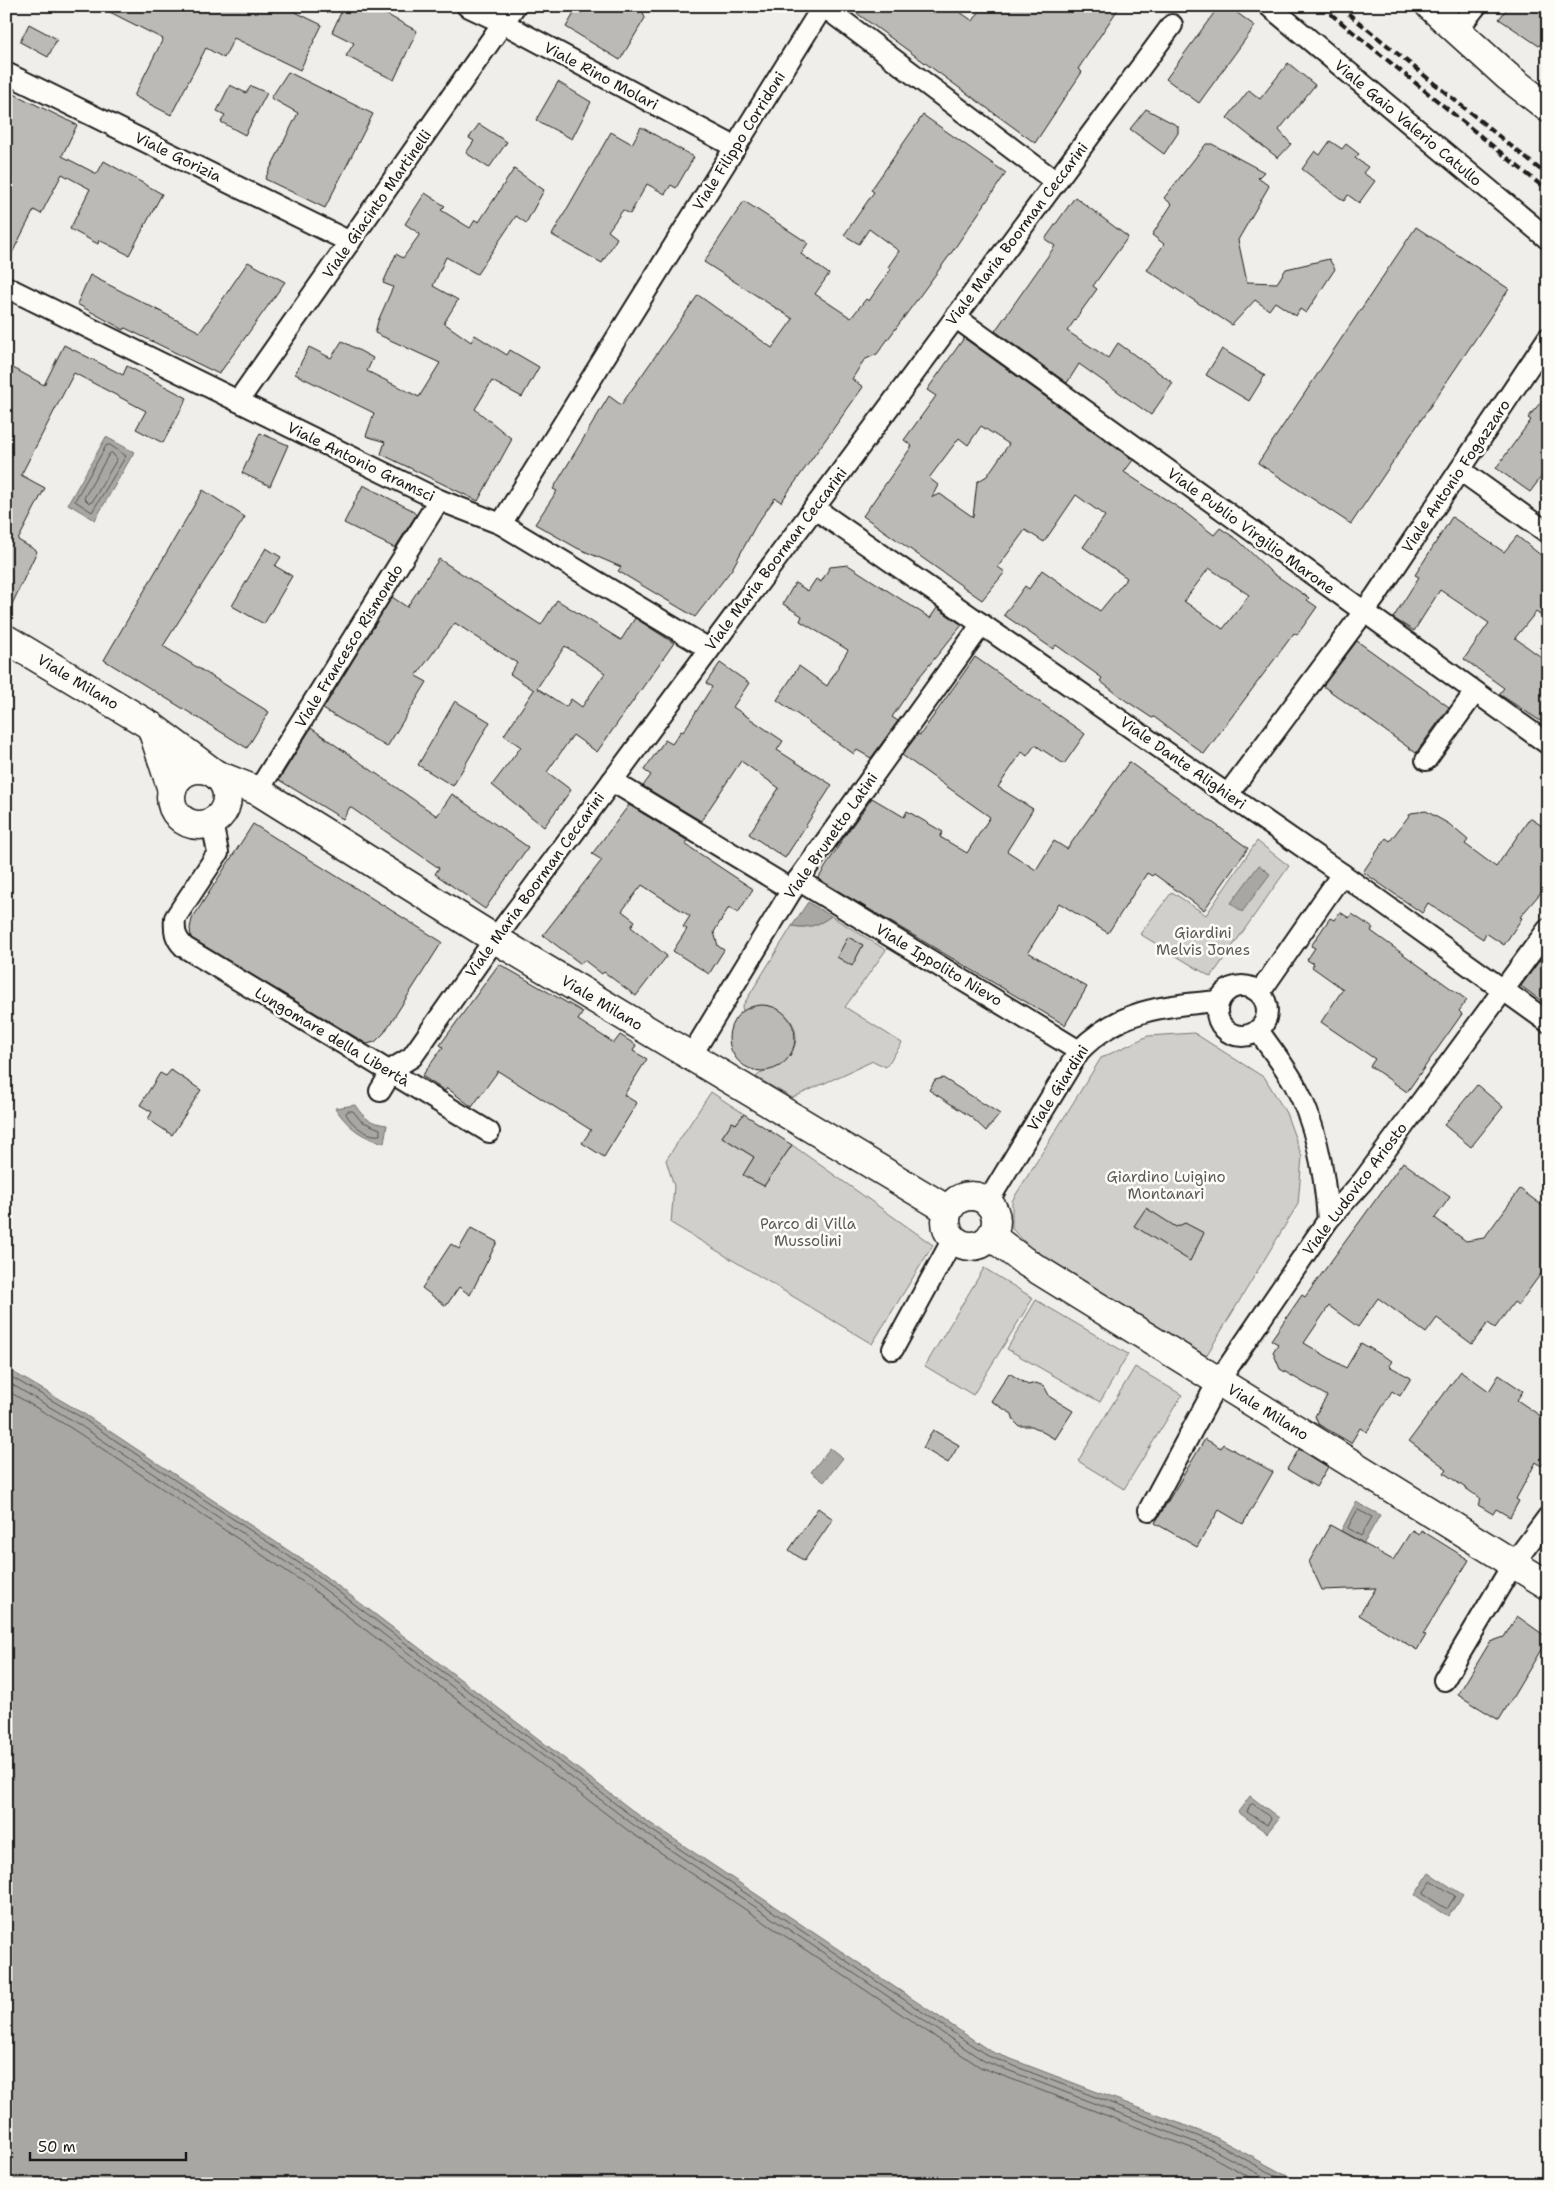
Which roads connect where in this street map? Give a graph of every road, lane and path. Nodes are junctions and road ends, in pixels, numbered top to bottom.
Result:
1 (466, 6) edge
2 (515, 6) edge
3 (1269, 6) edge
4 (1430, 6) edge
5 (1476, 6) edge
6 (503, 23) junction
7 (1172, 26) dead end
8 (1458, 29) junction
9 (6, 73) edge
10 (1548, 108) edge
11 (735, 147) junction
12 (1056, 182) junction
13 (1548, 239) edge
14 (350, 242) junction
15 (6, 287) edge
16 (956, 317) junction
17 (1548, 338) edge
18 (238, 401) junction
19 (1460, 470) junction
20 (439, 500) junction
21 (814, 508) junction
22 (501, 524) junction
23 (1548, 534) edge
24 (1363, 612) junction
25 (982, 624) junction
26 (6, 639) edge
27 (709, 649) junction
28 (1475, 692) junction
29 (150, 726) junction
30 (1548, 744) edge
31 (1426, 760) dead end
32 (216, 774) junction
33 (612, 781) junction
34 (172, 790) junction
35 (258, 791) junction
36 (1228, 794) junction
37 (219, 814) junction
38 (1342, 874) junction
39 (795, 885) junction
40 (1548, 929) edge
41 (495, 939) junction
42 (1503, 990) junction
43 (1260, 992) junction
44 (1219, 1000) junction
45 (1548, 1022) edge
46 (1258, 1030) junction
47 (1079, 1051) junction
48 (691, 1056) junction
49 (391, 1073) junction
50 (380, 1091) dead end
51 (489, 1132) dead end
52 (987, 1202) junction
53 (948, 1210) junction
54 (1328, 1220) junction
55 (991, 1236) junction
56 (953, 1239) junction
57 (893, 1349) dead end
58 (1218, 1382) junction
59 (1149, 1510) dead end
60 (1548, 1517) edge
61 (1513, 1564) junction
62 (1548, 1585) edge
63 (1444, 1680) dead end

1 - 6 street, Viale Rino Molari
2 - 6 street, Viale Giacinto Martinelli
3 - 13 street, Viale Gaio Valerio Catullo
4 - 8 street
5 - 8 street
6 - 11 street, Viale Rino Molari
6 - 14 street, Viale Giacinto Martinelli
7 - 12 street, Viale Maria Boorman Ceccarini
8 - 10 street
9 - 14 street, Viale Gorizia
11 - 12 street, Viale Filippo Corridoni
11 - 22 street, Viale Filippo Corridoni
12 - 16 street, Viale Maria Boorman Ceccarini
14 - 18 street, Viale Giacinto Martinelli
15 - 18 street, Viale Antonio Gramsci
16 - 21 street, Viale Maria Boorman Ceccarini
16 - 24 street, Viale Publio Virgilio Marone
17 - 19 street, Viale Antonio Fogazzaro
18 - 20 street, Viale Antonio Gramsci
19 - 23 street
19 - 24 street, Viale Antonio Fogazzaro
20 - 22 street, Viale Antonio Gramsci
20 - 35 street, Viale Francesco Rismondo
21 - 25 street, Viale Dante Alighieri
21 - 27 street, Viale Maria Boorman Ceccarini
22 - 27 street, Viale Antonio Gramsci
24 - 28 street, Viale Publio Virgilio Marone
24 - 36 street, Viale Antonio Fogazzaro
25 - 36 street, Viale Dante Alighieri
25 - 39 street, Viale Brunetto Latini
26 - 29 street, Viale Milano
27 - 33 street, Viale Maria Boorman Ceccarini
28 - 30 street, Viale Publio Virgilio Marone
28 - 31 street
29 - 32 street, Viale Milano
29 - 34 street
32 - 34 street
32 - 35 street, Viale Milano
32 - 37 street
33 - 39 street, Viale Ippolito Nievo
33 - 41 street, Viale Maria Boorman Ceccarini
34 - 37 street
35 - 37 street
35 - 41 street, Viale Milano
36 - 38 street, Viale Dante Alighieri
37 - 49 street, Lungomare della Libertà
38 - 42 street, Viale Dante Alighieri
38 - 43 street
39 - 47 street, Viale Ippolito Nievo
39 - 48 street, Viale Brunetto Latini
40 - 42 street, Viale Ludovico Ariosto
41 - 48 street, Viale Milano
41 - 49 street, Viale Maria Boorman Ceccarini
42 - 45 street, Viale Dante Alighieri
42 - 54 street, Viale Ludovico Ariosto
43 - 44 street
43 - 46 street
44 - 46 street
44 - 47 street, Viale Giardini
46 - 54 street
47 - 52 street, Viale Giardini
48 - 53 street, Viale Milano
49 - 50 street, Viale Maria Boorman Ceccarini
49 - 51 street, Lungomare della Libertà
52 - 53 street
52 - 55 street
53 - 56 street
54 - 58 street, Viale Ludovico Ariosto
55 - 56 street
55 - 58 street, Viale Milano
56 - 57 street
58 - 59 street, Viale Ludovico Ariosto
58 - 61 street, Viale Milano
60 - 61 street
61 - 62 street, Viale Milano
61 - 63 street

